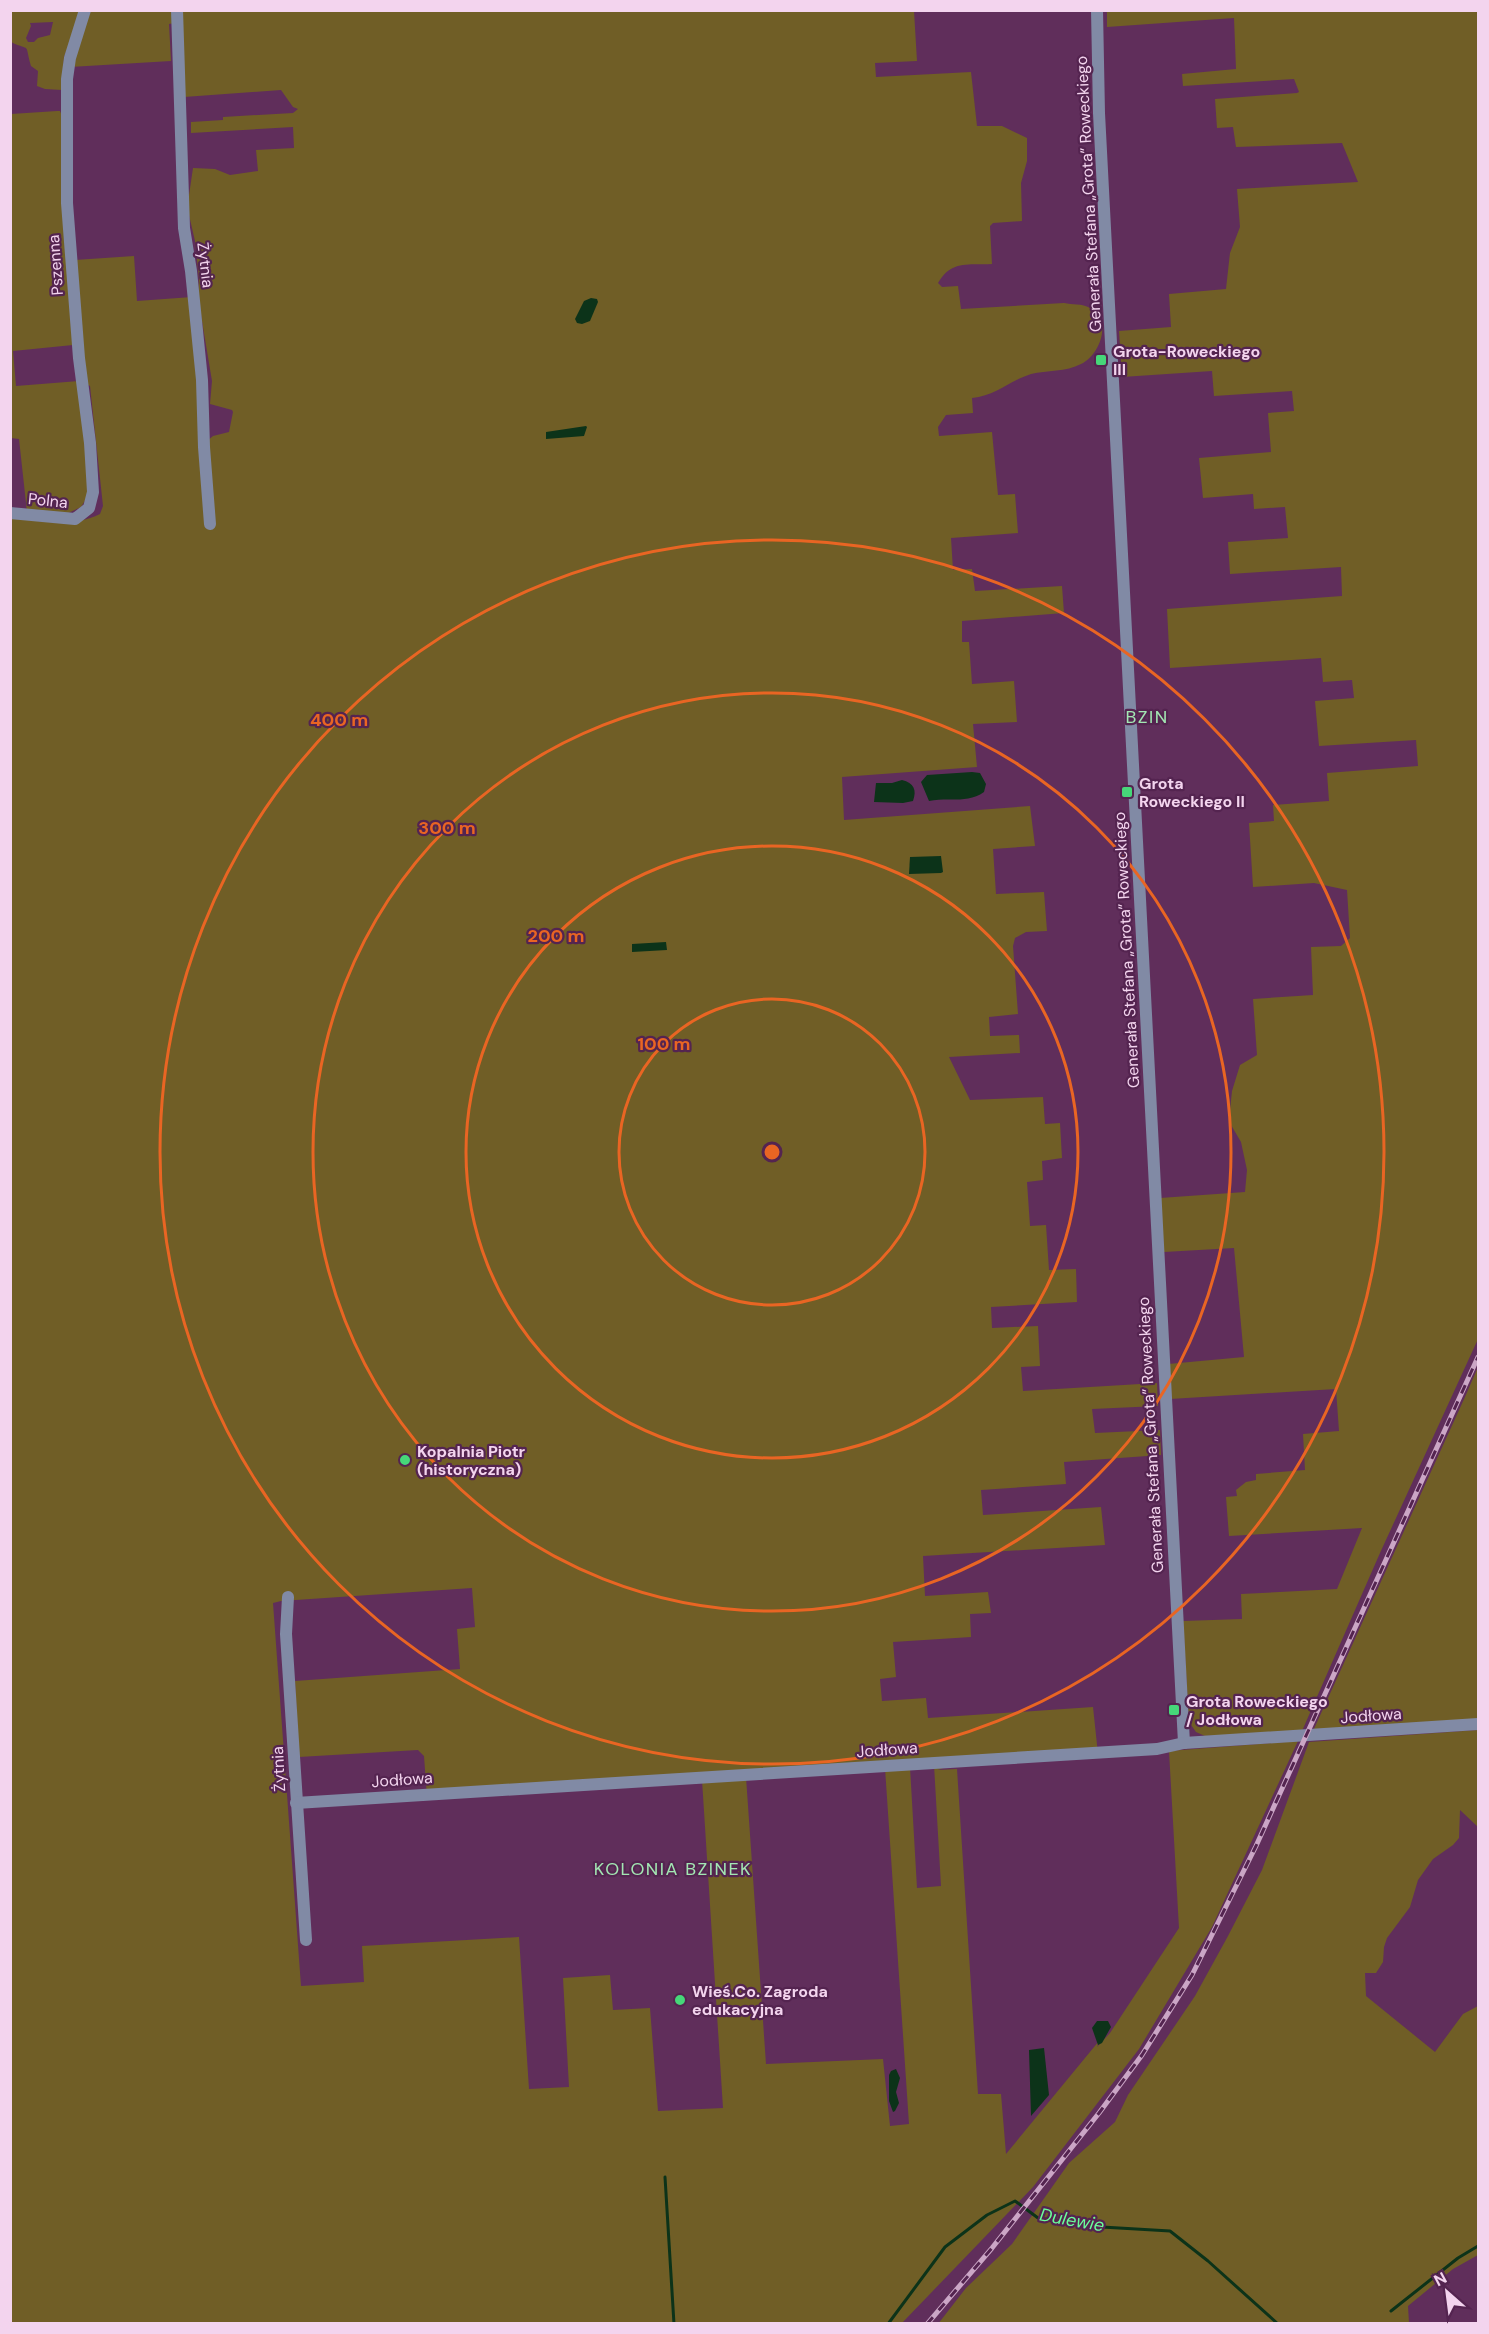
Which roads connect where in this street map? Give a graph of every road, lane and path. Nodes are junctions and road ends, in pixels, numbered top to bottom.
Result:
1 (85, 10) edge
2 (177, 10) edge
3 (1097, 10) edge
4 (10, 513) edge
5 (80, 515) joint
6 (210, 524) dead end
7 (288, 1597) dead end
8 (1479, 1724) edge
9 (1184, 1743) junction
10 (296, 1803) junction
11 (306, 1940) dead end

1 - 5 street, Pszenna
2 - 6 street, Żytnia
3 - 9 street, Generała Stefana „Grota” Roweckiego
4 - 5 street, Polna
7 - 10 street, Żytnia
8 - 9 street, Jodłowa
9 - 10 street, Jodłowa
10 - 11 street, Żytnia

